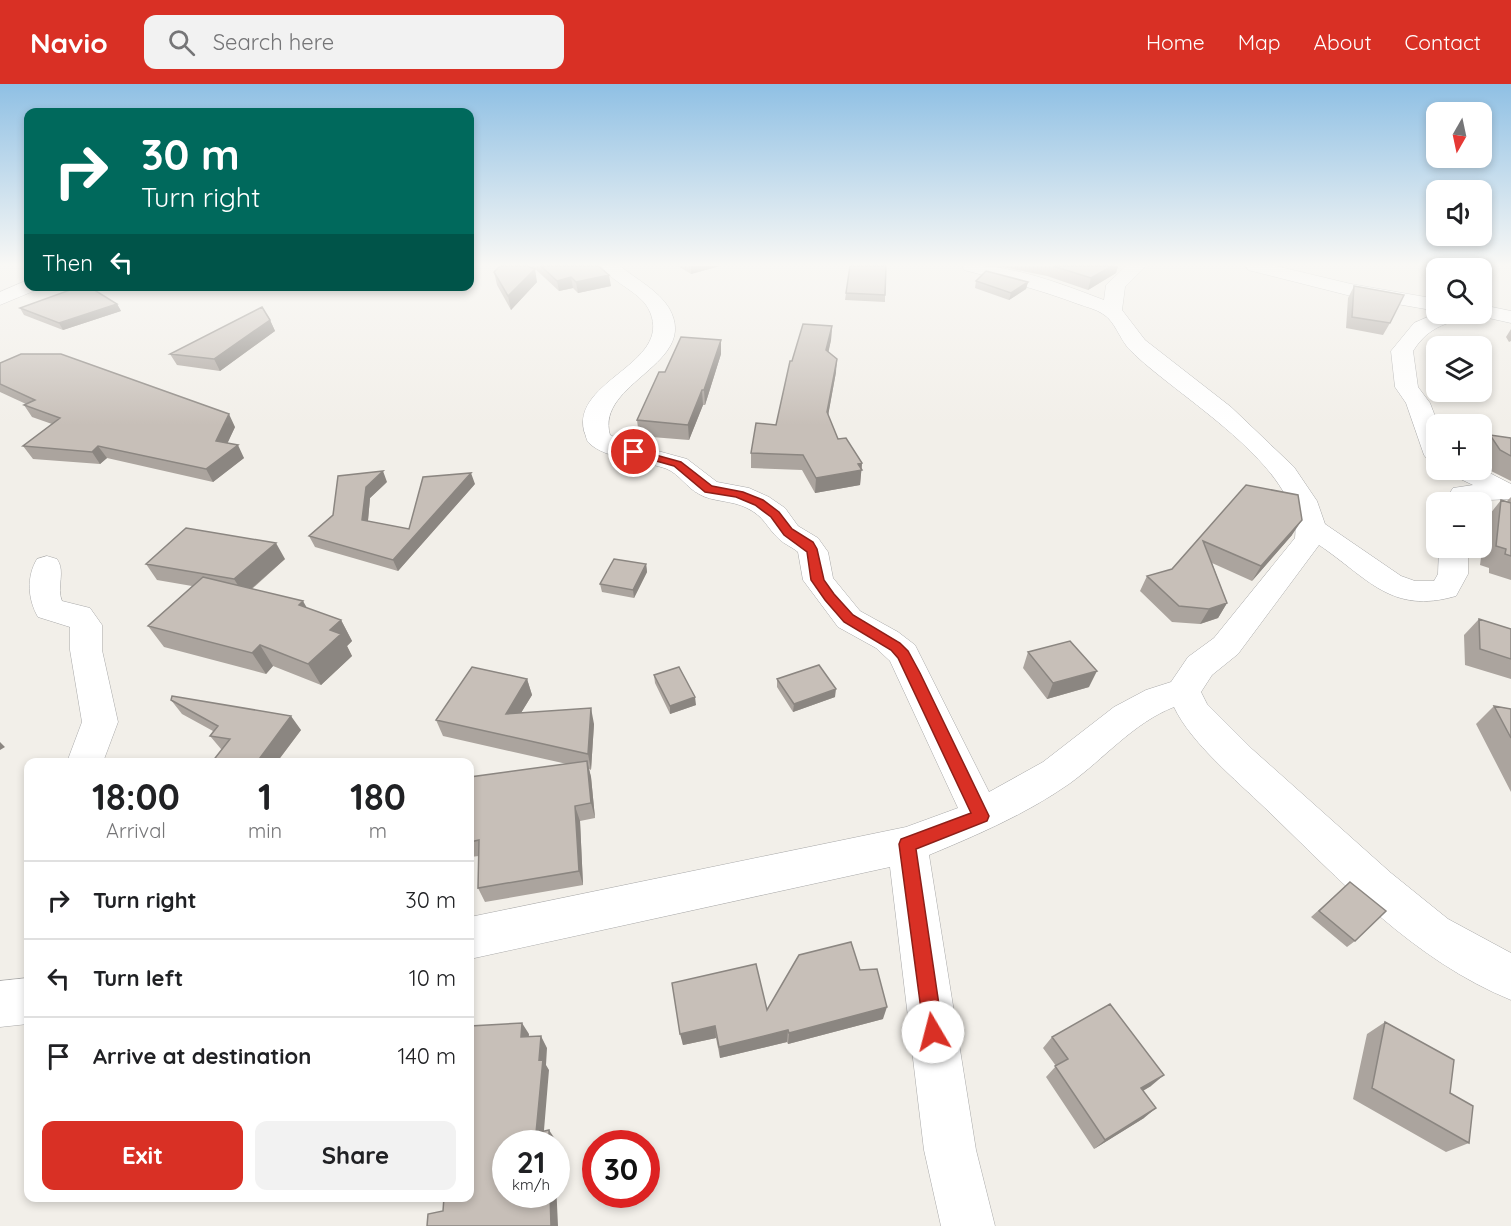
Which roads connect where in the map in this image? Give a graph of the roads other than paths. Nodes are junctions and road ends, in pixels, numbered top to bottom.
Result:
1 (661, 319) edge
2 (1119, 319) edge
3 (1426, 324) edge
4 (1426, 425) edge
5 (1483, 480) edge
6 (1492, 493) edge
7 (1310, 526) junction
8 (1454, 558) edge
9 (47, 566) dead end
10 (1183, 691) junction
11 (86, 758) edge
12 (981, 816) junction
13 (907, 844) junction
14 (474, 937) edge
15 (1511, 978) edge
16 (24, 1001) edge
17 (0, 1004) edge
18 (968, 1226) edge

1 - 12 street
2 - 7 street
3 - 4 street
5 - 6 street
7 - 8 street
7 - 10 street
9 - 11 street
10 - 12 street
10 - 15 street
12 - 13 street
13 - 14 street
13 - 18 street
16 - 17 street

